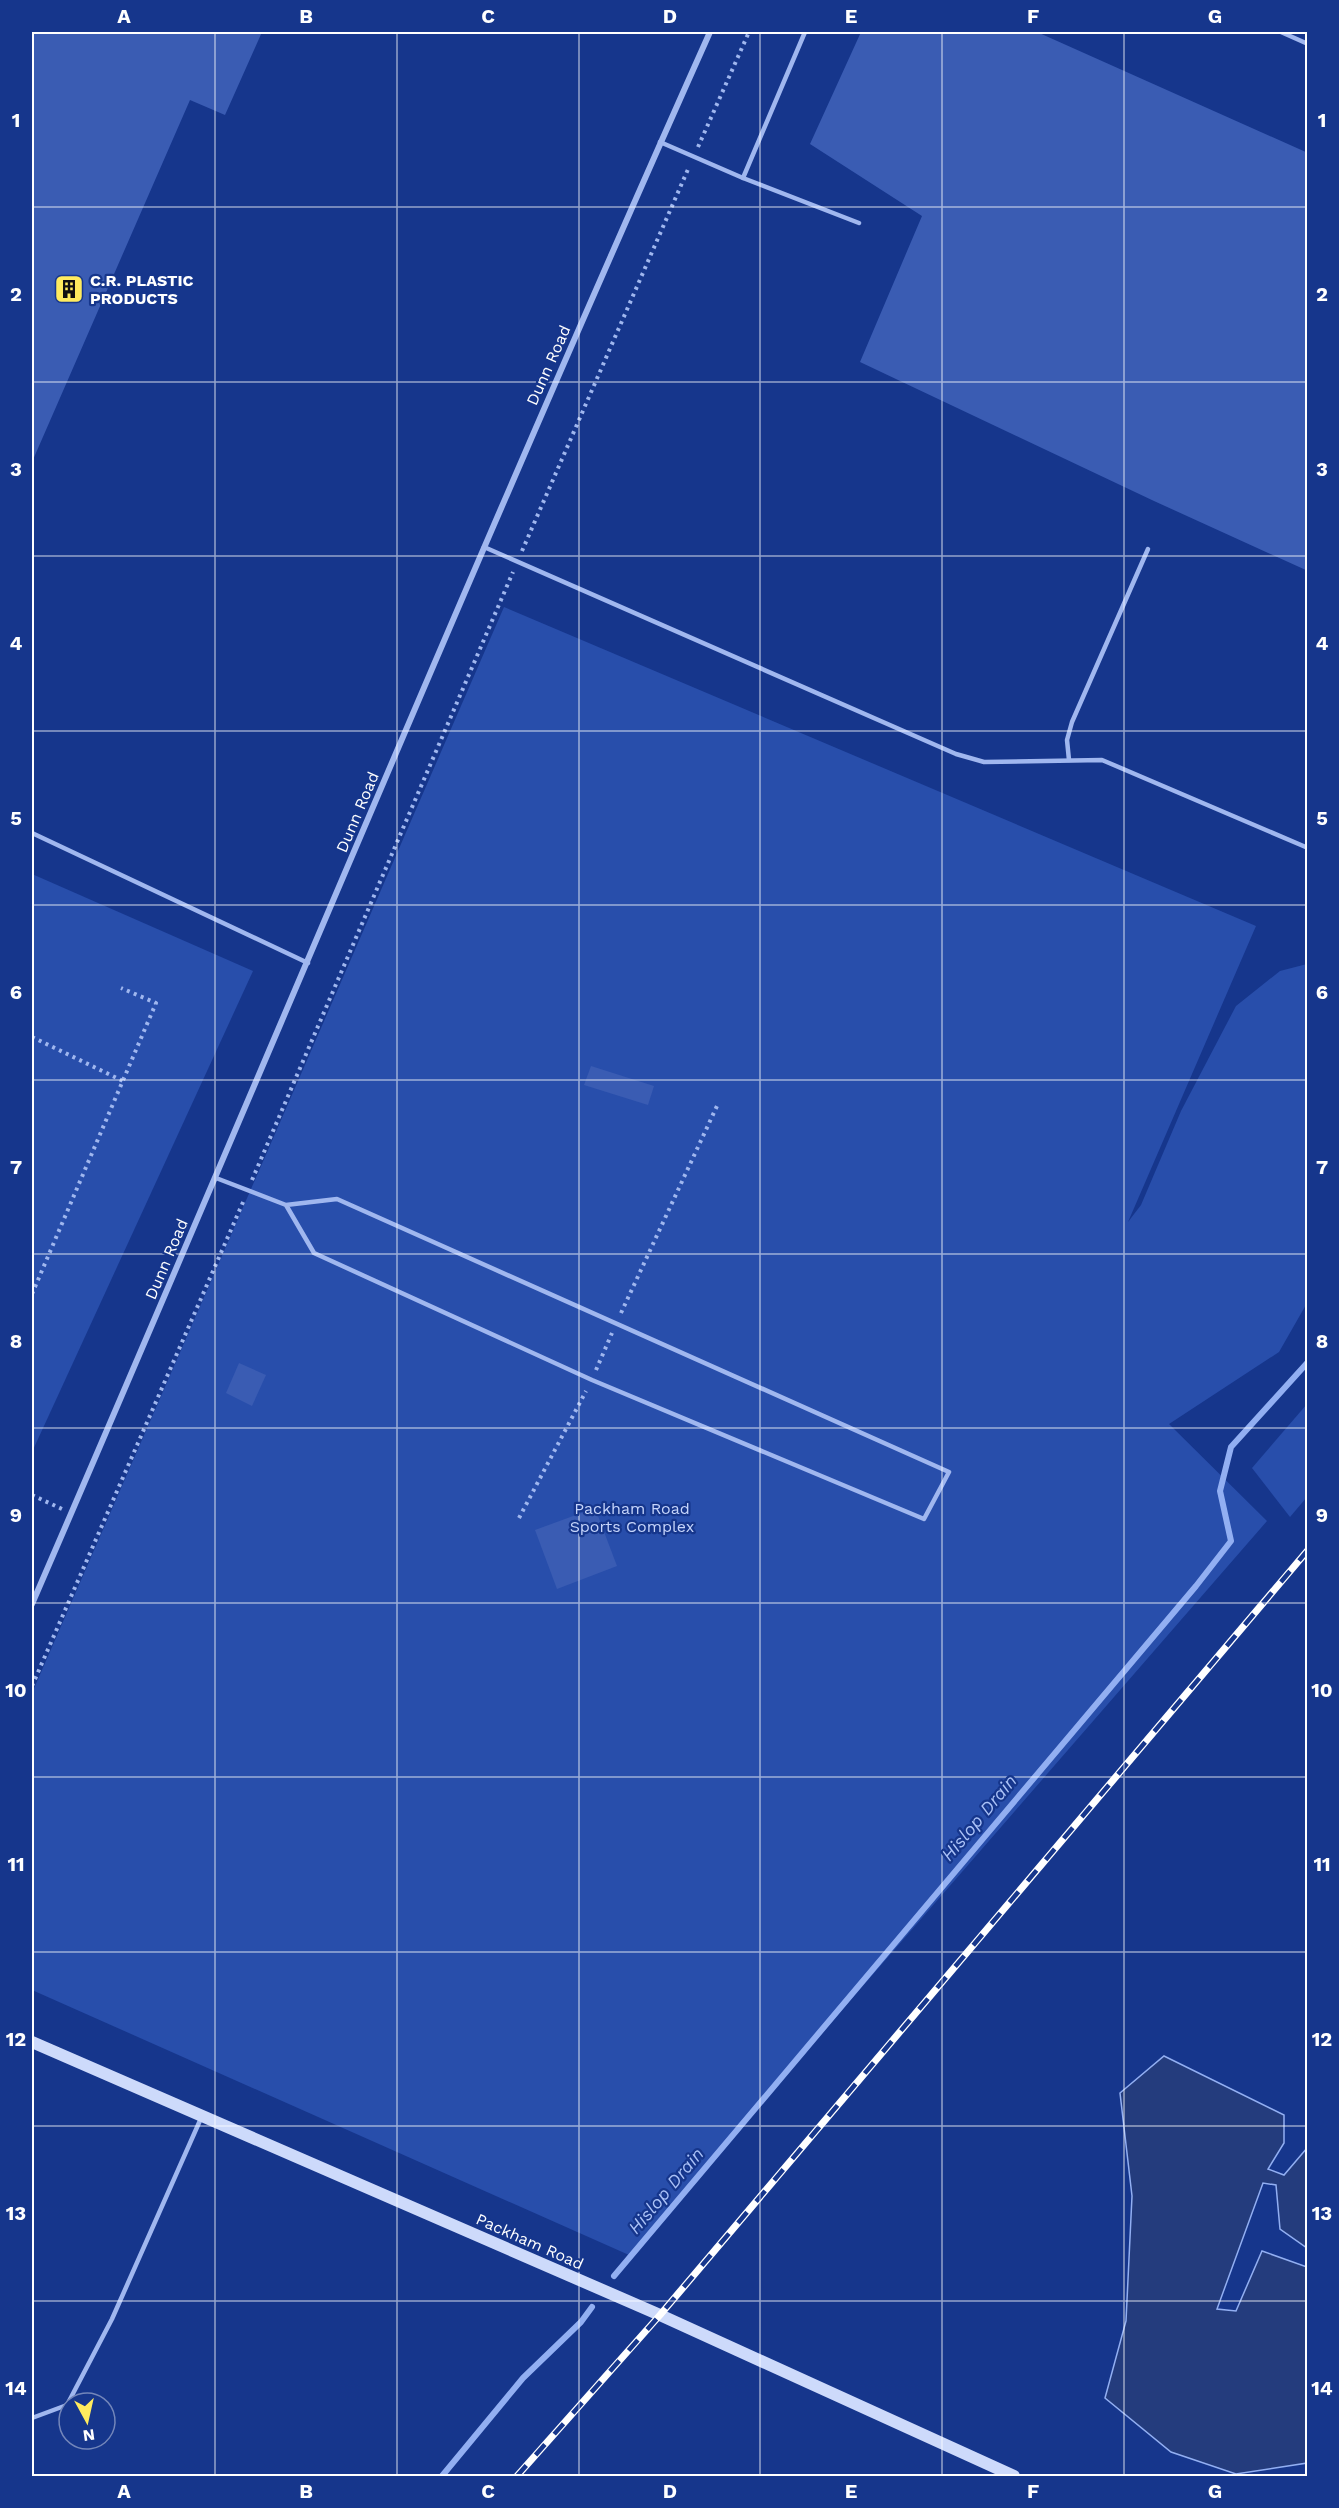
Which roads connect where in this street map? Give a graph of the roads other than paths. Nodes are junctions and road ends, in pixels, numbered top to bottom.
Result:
1 (710, 32) edge
2 (805, 32) edge
3 (1281, 32) edge
4 (1308, 44) edge
5 (660, 142) junction
6 (742, 178) junction
7 (858, 223) dead end
8 (484, 547) junction
9 (1148, 549) dead end
10 (1069, 760) junction
11 (32, 833) edge
12 (1308, 848) edge
13 (308, 963) junction
14 (216, 1178) junction
15 (286, 1205) junction
16 (32, 1604) edge
17 (32, 2042) edge
18 (202, 2116) junction
19 (32, 2418) edge
20 (1014, 2476) edge

1 - 5 street, Dunn Road
2 - 6 lane
3 - 4 lane
5 - 6 lane
5 - 8 street, Dunn Road
6 - 7 lane
8 - 10 lane
8 - 13 street, Dunn Road
9 - 10 lane
10 - 12 lane
11 - 13 lane
13 - 14 street, Dunn Road
14 - 15 lane
14 - 16 street, Dunn Road
15 - 15 lane
17 - 18 street, Packham Road
18 - 19 lane
18 - 20 street, Packham Road

